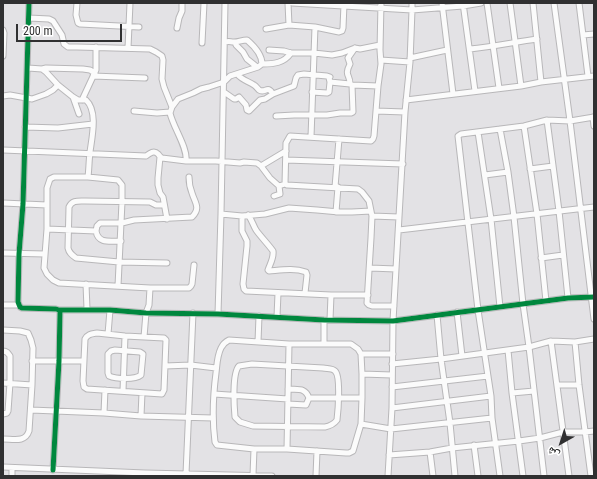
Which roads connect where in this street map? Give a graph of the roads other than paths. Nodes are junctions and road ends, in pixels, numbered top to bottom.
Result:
1 (30, 3) edge
2 (77, 3) edge
3 (130, 3) edge
4 (182, 3) edge
5 (204, 3) edge
6 (225, 3) edge
7 (288, 3) edge
8 (292, 3) edge
9 (412, 3) edge
10 (481, 3) edge
11 (487, 3) edge
12 (510, 3) edge
13 (532, 3) edge
14 (554, 3) edge
15 (579, 3) edge
16 (463, 4) edge
17 (344, 5) edge
18 (381, 5) edge
19 (442, 6) edge
20 (412, 10) junction
21 (29, 18) junction
22 (289, 25) junction
23 (129, 27) junction
24 (139, 27) dead end
25 (315, 27) junction
26 (177, 28) dead end
27 (266, 29) dead end
28 (3, 30) edge
29 (594, 34) edge
30 (583, 35) junction
31 (537, 39) junction
32 (225, 42) junction
33 (235, 42) junction
34 (515, 42) junction
35 (202, 43) dead end
36 (380, 45) junction
37 (493, 46) junction
38 (96, 47) junction
39 (128, 48) junction
40 (355, 48) junction
41 (470, 49) junction
42 (269, 50) dead end
43 (447, 50) junction
44 (292, 53) junction
45 (314, 53) junction
46 (3, 56) edge
47 (381, 60) junction
48 (410, 60) junction
49 (262, 64) junction
50 (257, 67) junction
51 (28, 68) junction
52 (42, 69) junction
53 (94, 74) junction
54 (236, 74) junction
55 (313, 75) junction
56 (588, 76) junction
57 (594, 76) edge
58 (146, 78) dead end
59 (564, 79) junction
60 (224, 82) junction
61 (330, 82) junction
62 (541, 82) junction
63 (351, 84) junction
64 (58, 85) junction
65 (378, 86) junction
66 (521, 86) junction
67 (498, 88) junction
68 (475, 91) junction
69 (224, 92) junction
70 (312, 92) junction
71 (273, 94) junction
72 (453, 94) junction
73 (3, 96) edge
74 (73, 97) junction
75 (26, 98) junction
76 (82, 100) junction
77 (406, 100) junction
78 (171, 109) junction
79 (134, 111) dead end
80 (376, 111) junction
81 (405, 112) junction
82 (79, 114) dead end
83 (311, 115) junction
84 (276, 116) dead end
85 (593, 117) edge
86 (547, 120) junction
87 (570, 121) junction
88 (93, 124) junction
89 (524, 126) junction
90 (594, 126) edge
91 (25, 127) junction
92 (500, 128) junction
93 (478, 132) junction
94 (310, 137) junction
95 (339, 139) junction
96 (3, 150) edge
97 (24, 151) junction
98 (286, 151) junction
99 (90, 153) junction
100 (160, 157) junction
101 (286, 160) junction
102 (186, 161) junction
103 (338, 161) junction
104 (222, 162) junction
105 (403, 164) junction
106 (261, 166) junction
107 (553, 166) junction
108 (530, 169) junction
109 (508, 172) junction
110 (484, 175) junction
111 (88, 177) junction
112 (189, 177) dead end
113 (285, 184) junction
114 (279, 186) junction
115 (337, 187) junction
116 (274, 196) dead end
117 (122, 202) junction
118 (3, 203) edge
119 (23, 204) junction
120 (47, 205) junction
121 (164, 205) junction
122 (594, 207) edge
123 (581, 209) junction
124 (559, 211) junction
125 (336, 212) junction
126 (371, 213) junction
127 (221, 214) junction
128 (537, 214) junction
129 (245, 215) junction
130 (400, 217) junction
131 (514, 217) junction
132 (167, 218) junction
133 (491, 219) junction
134 (469, 222) junction
135 (122, 223) junction
136 (47, 229) junction
137 (69, 230) junction
138 (399, 230) junction
139 (96, 231) junction
140 (121, 241) junction
141 (3, 253) edge
142 (19, 254) junction
143 (45, 254) junction
144 (563, 255) junction
145 (541, 258) junction
146 (119, 262) junction
147 (167, 263) dead end
148 (194, 265) dead end
149 (370, 268) junction
150 (396, 269) junction
151 (86, 284) junction
152 (118, 286) junction
153 (150, 288) junction
154 (278, 293) junction
155 (305, 294) junction
156 (331, 295) junction
157 (368, 295) junction
158 (593, 297) edge
159 (568, 298) junction
160 (546, 301) junction
161 (523, 304) junction
162 (3, 305) edge
163 (18, 305) junction
164 (394, 306) junction
165 (500, 307) junction
166 (87, 309) junction
167 (59, 310) junction
168 (110, 310) junction
169 (478, 310) junction
170 (457, 312) junction
171 (146, 313) junction
172 (193, 313) junction
173 (218, 314) junction
174 (437, 315) junction
175 (259, 316) junction
176 (277, 317) junction
177 (594, 319) edge
178 (327, 320) junction
179 (393, 321) junction
180 (3, 330) edge
181 (108, 334) junction
182 (125, 336) junction
183 (144, 337) junction
184 (594, 339) edge
185 (551, 341) junction
186 (258, 342) junction
187 (574, 342) junction
188 (289, 344) junction
189 (324, 344) junction
190 (530, 347) junction
191 (508, 350) junction
192 (3, 351) edge
193 (124, 351) junction
194 (485, 353) junction
195 (361, 354) junction
196 (393, 354) junction
197 (462, 356) junction
198 (441, 359) junction
199 (32, 361) junction
200 (59, 361) junction
201 (84, 361) junction
202 (392, 364) junction
203 (191, 365) junction
204 (165, 366) junction
205 (289, 367) junction
206 (216, 368) junction
207 (362, 374) junction
208 (392, 375) junction
209 (488, 376) junction
210 (123, 378) junction
211 (445, 382) junction
212 (3, 383) edge
213 (10, 383) junction
214 (32, 385) junction
215 (557, 385) junction
216 (579, 385) junction
217 (392, 388) junction
218 (288, 389) junction
219 (105, 390) junction
220 (122, 391) junction
221 (534, 391) junction
222 (142, 393) junction
223 (512, 393) junction
224 (214, 394) junction
225 (234, 395) junction
226 (491, 396) junction
227 (309, 398) junction
228 (362, 398) junction
229 (339, 399) junction
230 (288, 402) junction
231 (447, 402) junction
232 (392, 408) junction
233 (31, 410) junction
234 (56, 411) junction
235 (104, 413) junction
236 (3, 414) edge
237 (141, 416) junction
238 (188, 418) junction
239 (213, 418) junction
240 (492, 418) junction
241 (450, 423) junction
242 (360, 424) junction
243 (287, 427) junction
244 (391, 430) junction
245 (594, 431) edge
246 (563, 432) junction
247 (585, 432) junction
248 (540, 438) junction
249 (3, 439) edge
250 (519, 441) junction
251 (495, 443) junction
252 (474, 445) junction
253 (452, 448) junction
254 (254, 449) junction
255 (287, 449) junction
256 (317, 451) junction
257 (430, 452) junction
258 (388, 455) junction
259 (3, 467) edge
260 (12, 468) junction
261 (53, 470) junction
262 (78, 473) edge
263 (186, 474) junction
264 (145, 475) edge
265 (211, 475) edge
266 (253, 475) edge
267 (12, 476) edge
268 (265, 476) edge
269 (272, 476) edge
270 (316, 476) edge
271 (388, 476) edge
272 (433, 476) edge
273 (455, 476) edge
274 (478, 476) edge
275 (500, 476) edge
276 (523, 476) edge
277 (544, 476) edge
278 (569, 476) edge
279 (591, 476) edge

1 - 21 street
2 - 23 street
3 - 23 street
4 - 26 street
5 - 35 street
6 - 32 street
7 - 22 street
8 - 17 street
9 - 20 street
10 - 16 street
11 - 37 street
12 - 34 street
13 - 31 street
14 - 59 street
15 - 30 street
16 - 19 street
16 - 41 street
17 - 18 street
17 - 25 street
18 - 20 street
18 - 36 street
19 - 20 street
19 - 43 street
20 - 48 street
21 - 38 street
21 - 51 street
22 - 25 street
22 - 27 street
23 - 24 street
23 - 39 street
25 - 45 street
28 - 46 street
29 - 30 street
30 - 56 street
31 - 34 street
31 - 62 street
32 - 33 street
32 - 60 street
33 - 49 street
33 - 50 street
34 - 37 street
34 - 66 street
36 - 40 street
36 - 47 street
37 - 41 street
37 - 67 street
38 - 39 street
38 - 53 street
39 - 78 street
40 - 45 street
40 - 63 street
41 - 68 street
42 - 44 street
43 - 48 street
43 - 72 street
44 - 45 street
44 - 49 street
45 - 55 street
47 - 48 street
47 - 65 street
48 - 77 street
49 - 50 street
50 - 54 street
51 - 52 street
51 - 75 street
52 - 53 street
52 - 64 street
53 - 58 street
53 - 76 street
54 - 60 street
54 - 71 street
55 - 61 street
55 - 70 street
55 - 71 street
56 - 57 street
56 - 59 street
59 - 62 street
59 - 87 street
60 - 69 street
60 - 78 street
61 - 63 street
61 - 70 street
62 - 66 street
63 - 65 street
63 - 83 street
64 - 74 street
64 - 75 street
65 - 80 street
66 - 67 street
67 - 68 street
68 - 72 street
69 - 71 street
69 - 104 street
70 - 83 street
72 - 77 street
73 - 75 street
74 - 76 street
74 - 82 street
75 - 91 street
76 - 88 street
77 - 81 street
78 - 79 street
78 - 102 street
80 - 81 street
80 - 95 street
81 - 105 street
83 - 84 street
83 - 94 street
85 - 87 street
85 - 90 street
86 - 87 street
86 - 89 street
86 - 107 street
87 - 123 street
88 - 91 street
88 - 99 street
89 - 92 street
89 - 108 street
91 - 97 street
92 - 93 street
92 - 109 street
93 - 110 street
93 - 134 street
94 - 95 street
94 - 98 street
95 - 103 street
96 - 97 street
97 - 99 street
97 - 119 street
98 - 101 street
98 - 106 street
99 - 100 street
99 - 111 street
100 - 102 street
100 - 121 street
101 - 103 street
101 - 113 street
102 - 104 street
103 - 105 street
103 - 115 street
104 - 106 street
104 - 127 street
105 - 130 street
106 - 114 street
107 - 108 street
107 - 124 street
108 - 128 street
109 - 110 street
109 - 131 street
110 - 133 street
111 - 117 street
111 - 120 street
112 - 132 street
113 - 114 street
113 - 115 street
114 - 116 street
115 - 125 street
115 - 126 street
117 - 121 street
117 - 135 street
117 - 137 street
118 - 119 street
119 - 120 street
119 - 142 street
120 - 136 street
121 - 132 street
122 - 123 street
123 - 124 street
123 - 158 street
124 - 128 street
124 - 144 street
125 - 126 street
125 - 129 street
126 - 130 street
126 - 149 street
127 - 129 street
127 - 173 street
128 - 131 street
128 - 145 street
129 - 154 street
129 - 155 street
130 - 138 street
131 - 133 street
131 - 161 street
132 - 135 street
133 - 134 street
133 - 165 street
134 - 138 street
134 - 169 street
135 - 139 street
135 - 140 street
136 - 137 street
136 - 143 street
137 - 139 street
137 - 146 street
138 - 150 street
139 - 140 street
140 - 146 street
141 - 142 street
142 - 143 street
142 - 163 street
143 - 151 street
144 - 145 street
144 - 159 street
145 - 160 street
146 - 147 street
146 - 152 street
148 - 153 street
149 - 150 street
149 - 157 street
150 - 164 street
151 - 152 street
151 - 166 street
152 - 153 street
153 - 171 street
154 - 155 street
154 - 176 street
155 - 156 street
156 - 157 street
156 - 178 street
157 - 164 street
158 - 159 street
158 - 177 street
159 - 160 street
160 - 161 street
161 - 165 street
161 - 190 street
162 - 163 street
163 - 167 street
164 - 179 street
165 - 169 street
166 - 167 street
166 - 168 street
167 - 200 street
168 - 171 street
168 - 181 street
169 - 170 street
169 - 194 street
170 - 174 street
170 - 197 street
171 - 172 street
171 - 183 street
172 - 173 street
172 - 203 street
173 - 175 street
174 - 179 street
174 - 198 street
175 - 176 street
175 - 186 street
176 - 178 street
178 - 179 street
178 - 189 street
179 - 196 street
180 - 199 street
181 - 182 street
181 - 201 street
182 - 183 street
182 - 193 street
183 - 204 street
184 - 187 street
185 - 187 street
185 - 190 street
185 - 215 street
186 - 188 street
186 - 206 street
187 - 216 street
188 - 189 street
188 - 205 street
189 - 195 street
190 - 191 street
190 - 221 street
191 - 194 street
191 - 223 street
192 - 213 street
193 - 210 street
193 - 210 street
193 - 210 street
194 - 197 street
194 - 209 street
195 - 196 street
195 - 207 street
196 - 202 street
197 - 198 street
198 - 202 street
198 - 211 street
199 - 200 street
199 - 214 street
200 - 201 street
200 - 234 street
201 - 219 street
202 - 208 street
203 - 204 street
203 - 206 street
203 - 238 street
204 - 222 street
205 - 218 street
205 - 225 street
205 - 229 street
206 - 224 street
207 - 208 street
207 - 228 street
208 - 217 street
209 - 211 street
209 - 226 street
210 - 220 street
211 - 217 street
211 - 231 street
212 - 213 street
213 - 214 street
213 - 236 street
214 - 233 street
215 - 216 street
215 - 246 street
216 - 247 street
217 - 232 street
218 - 227 street
218 - 230 street
219 - 220 street
219 - 235 street
220 - 222 street
221 - 223 street
221 - 248 street
222 - 237 street
223 - 250 street
224 - 225 street
224 - 239 street
225 - 230 street
225 - 243 street
226 - 231 street
226 - 240 street
227 - 229 street
227 - 230 street
228 - 229 street
228 - 242 street
229 - 243 street
230 - 243 street
231 - 232 street
231 - 241 street
232 - 244 street
233 - 234 street
233 - 249 street
234 - 235 street
234 - 261 street
235 - 237 street
237 - 238 street
238 - 239 street
238 - 263 street
239 - 254 street
240 - 241 street
240 - 251 street
241 - 244 street
241 - 253 street
242 - 244 street
242 - 256 street
243 - 255 street
244 - 258 street
245 - 247 street
246 - 247 street
246 - 248 street
246 - 278 street
247 - 279 street
248 - 250 street
248 - 277 street
250 - 251 street
250 - 276 street
251 - 252 street
251 - 275 street
252 - 253 street
252 - 274 street
253 - 257 street
253 - 273 street
254 - 255 street
254 - 266 street
255 - 256 street
256 - 270 street
257 - 258 street
257 - 272 street
258 - 271 street
259 - 260 street
260 - 261 street
260 - 267 street
261 - 262 street
262 - 264 street
263 - 264 street
263 - 265 street
265 - 266 street
266 - 268 street
268 - 269 street

